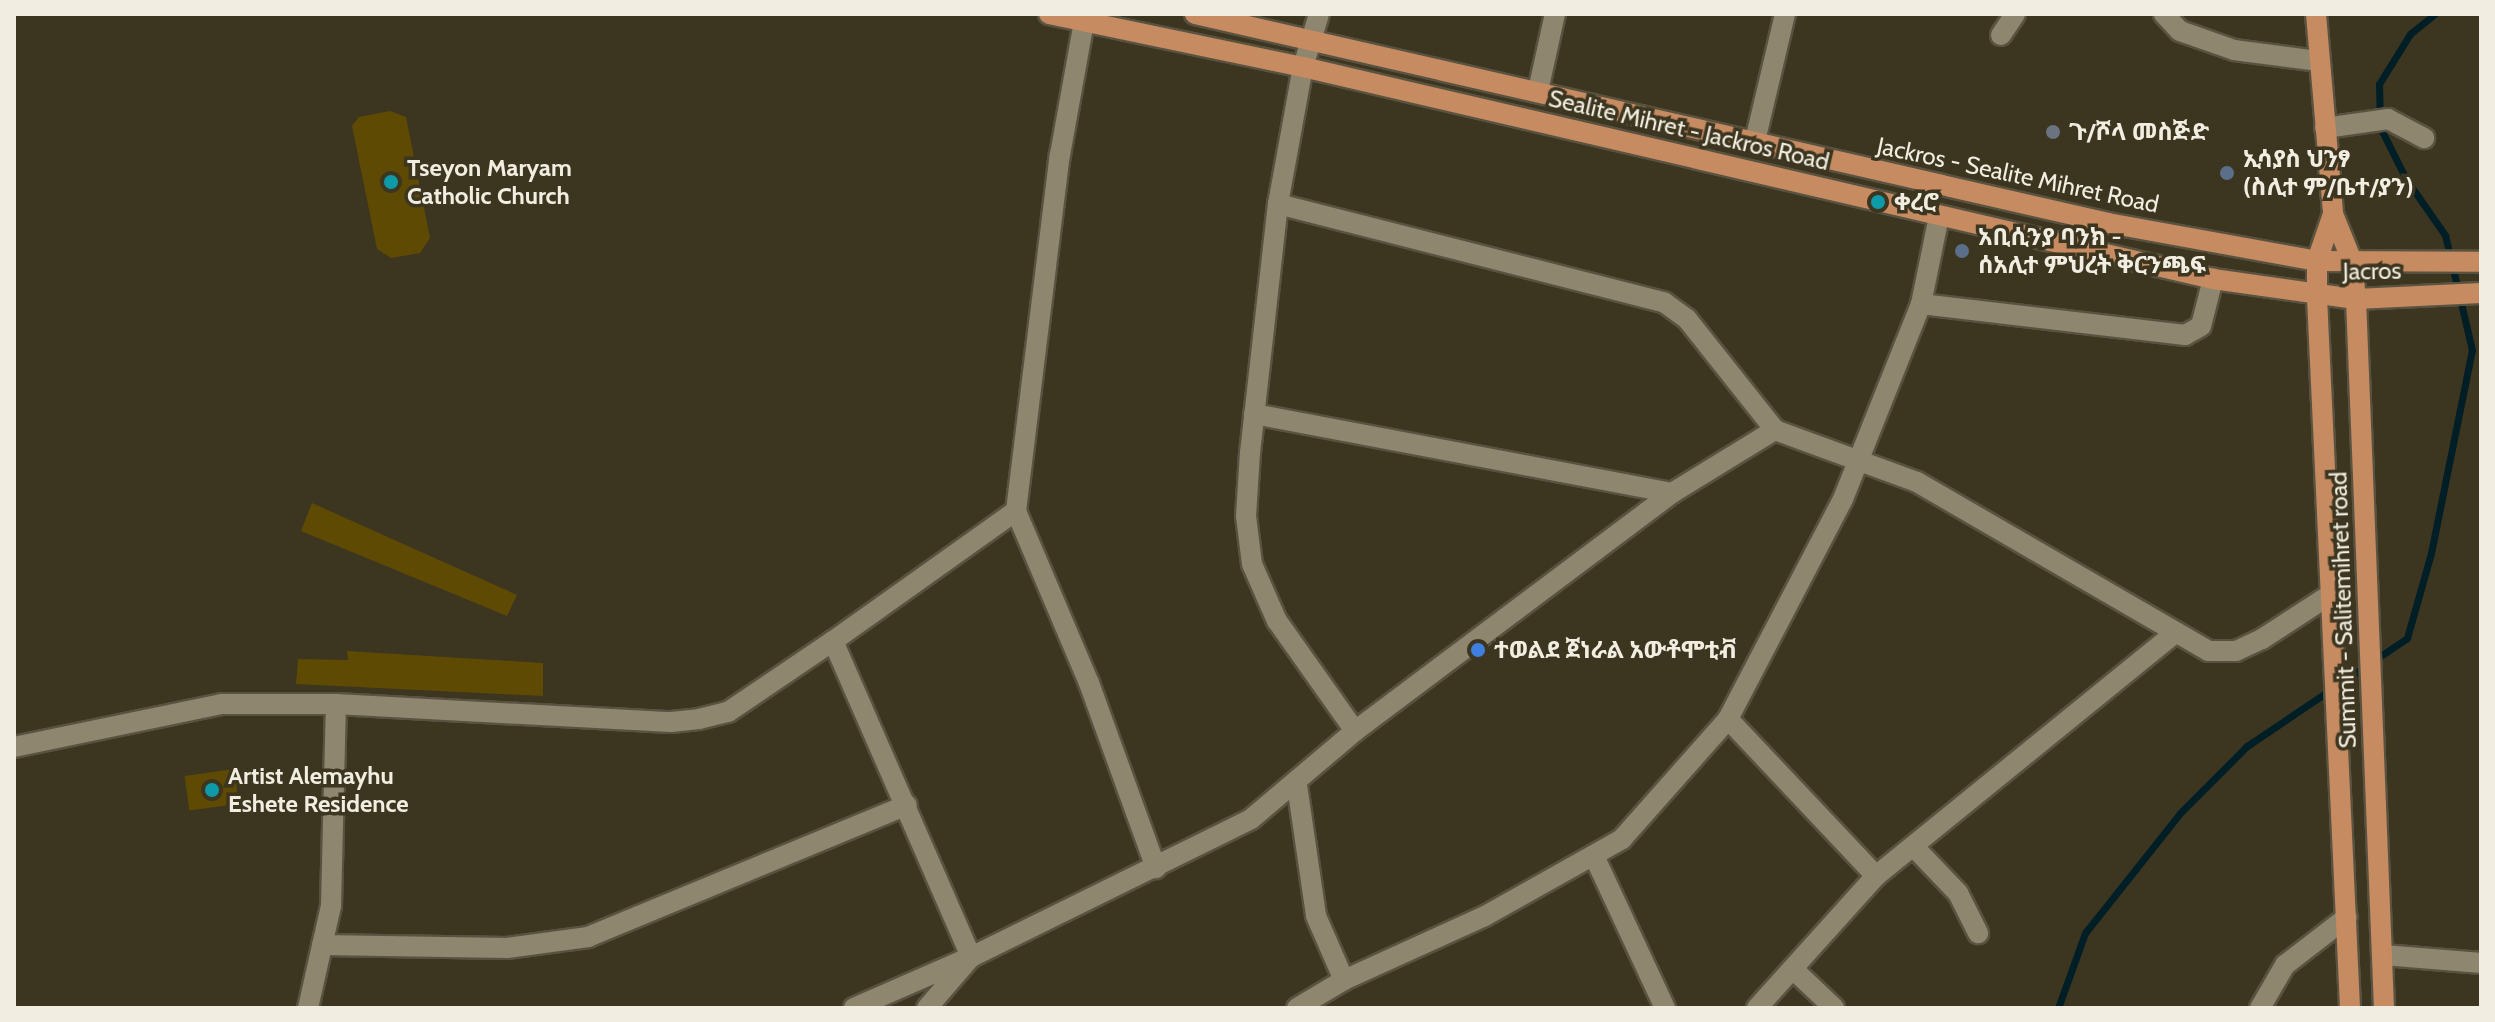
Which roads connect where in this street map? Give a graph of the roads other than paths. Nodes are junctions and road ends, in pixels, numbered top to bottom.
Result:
1 (1049, 14) edge
2 (1195, 14) edge
3 (1319, 14) edge
4 (1555, 14) edge
5 (1785, 14) edge
6 (2015, 14) edge
7 (2164, 14) edge
8 (2316, 14) edge
9 (1084, 21) junction
10 (2001, 35) dead end
11 (1313, 41) junction
12 (2319, 61) junction
13 (1303, 67) junction
14 (1538, 91) junction
15 (2325, 128) junction
16 (2424, 138) dead end
17 (1755, 141) junction
18 (1278, 204) junction
19 (2333, 214) junction
20 (1939, 216) junction
21 (2317, 261) junction
22 (2352, 261) junction
23 (2481, 262) edge
24 (2213, 279) junction
25 (2481, 293) edge
26 (2317, 297) junction
27 (2356, 299) junction
28 (1921, 304) junction
29 (1254, 414) junction
30 (1775, 430) junction
31 (1855, 458) junction
32 (1672, 493) junction
33 (1016, 511) junction
34 (2334, 592) junction
35 (2173, 635) junction
36 (833, 641) junction
37 (336, 704) junction
38 (1728, 719) junction
39 (1355, 731) junction
40 (14, 747) edge
41 (1297, 785) junction
42 (907, 805) junction
43 (1914, 847) junction
44 (1595, 858) junction
45 (1156, 868) junction
46 (1876, 876) junction
47 (2347, 917) junction
48 (1978, 933) dead end
49 (322, 945) junction
50 (2384, 955) junction
51 (971, 957) junction
52 (2481, 963) edge
53 (1794, 970) junction
54 (1344, 980) junction
55 (308, 1008) edge
56 (854, 1008) edge
57 (927, 1008) edge
58 (1297, 1008) edge
59 (1665, 1008) edge
60 (1757, 1008) edge
61 (1834, 1008) edge
62 (2260, 1008) edge
63 (2350, 1008) edge
64 (2384, 1008) edge

1 - 9 main road, Sealite Mihret - Jackros Road
2 - 11 main road, Jackros - Sealite Mihret Road
3 - 11 street
4 - 14 street
5 - 17 street
6 - 10 street
7 - 12 street
8 - 12 main road
9 - 13 main road, Sealite Mihret - Jackros Road
9 - 33 street
11 - 13 street
11 - 14 main road, Jackros - Sealite Mihret Road
12 - 15 main road
13 - 18 street
13 - 20 main road, Sealite Mihret - Jackros Road
14 - 17 main road, Jackros - Sealite Mihret Road
15 - 16 street
15 - 19 main road
17 - 21 main road, Jackros - Sealite Mihret Road
18 - 29 street
18 - 30 street
19 - 21 main road
19 - 22 main road, Summit - Salitemihret road
20 - 24 main road, Sealite Mihret - Jackros Road
20 - 28 street
21 - 22 main road, Jacros
21 - 26 main road
22 - 23 main road
22 - 27 main road, Summit - Salitemihret road
24 - 26 main road, Sealite Mihret - Jackros Road
24 - 28 street
25 - 27 main road, Jacros
26 - 27 main road, Jacros
26 - 34 main road
27 - 50 main road, Summit - Salitemihret road
28 - 31 street
29 - 32 street
29 - 39 street
30 - 31 street
30 - 32 street
31 - 35 street
31 - 38 street
32 - 39 street
33 - 36 street
33 - 45 street
34 - 35 street
34 - 47 main road
35 - 43 street
36 - 37 street
36 - 42 street
37 - 40 street
37 - 49 street
38 - 44 street
38 - 46 street
39 - 41 street
41 - 45 street
41 - 54 street
42 - 49 street
42 - 51 street
43 - 46 street
43 - 48 street
44 - 54 street
44 - 59 street
45 - 51 street
46 - 53 street
47 - 62 street
47 - 63 main road
49 - 55 street
50 - 52 street
50 - 64 main road, Summit - Salitemihret road
51 - 56 street
51 - 57 street
53 - 60 street
53 - 61 street
54 - 58 street

